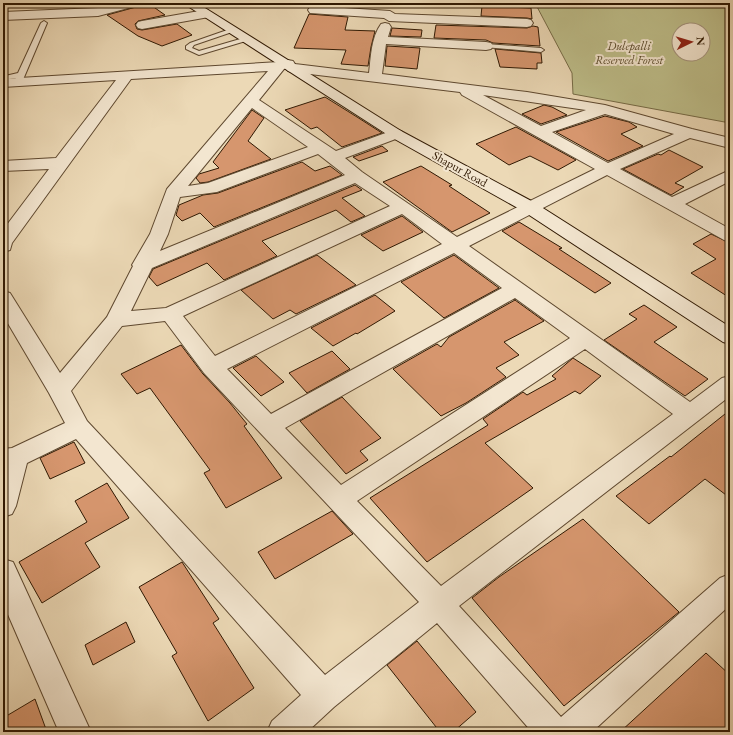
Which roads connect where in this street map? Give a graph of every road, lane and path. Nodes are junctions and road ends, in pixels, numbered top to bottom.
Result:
1 (35, 3) edge
2 (132, 3) edge
3 (189, 3) edge
4 (397, 3) edge
5 (314, 10) dead end
6 (71, 12) junction
7 (205, 14) junction
8 (3, 16) edge
9 (390, 16) junction
10 (44, 23) dead end
11 (527, 23) dead end
12 (142, 25) dead end
13 (233, 30) junction
14 (247, 39) junction
15 (380, 40) junction
16 (486, 46) joint
17 (541, 50) dead end
18 (287, 66) junction
19 (126, 76) junction
20 (376, 78) junction
21 (20, 79) junction
22 (3, 82) edge
23 (457, 87) junction
24 (251, 101) junction
25 (605, 109) junction
26 (539, 132) junction
27 (688, 133) junction
28 (396, 134) junction
29 (730, 143) edge
30 (327, 152) junction
31 (61, 163) junction
32 (3, 166) edge
33 (607, 169) junction
34 (730, 175) edge
35 (356, 176) junction
36 (172, 193) junction
37 (671, 204) junction
38 (403, 207) junction
39 (529, 208) junction
40 (730, 236) edge
41 (454, 244) junction
42 (3, 246) edge
43 (142, 265) junction
44 (516, 289) junction
45 (3, 298) edge
46 (170, 314) junction
47 (116, 320) junction
48 (730, 337) edge
49 (585, 339) junction
50 (212, 367) junction
51 (730, 384) edge
52 (59, 390) junction
53 (690, 414) junction
54 (269, 426) junction
55 (79, 427) junction
56 (10, 458) edge
57 (339, 500) junction
58 (3, 506) edge
59 (3, 571) edge
60 (730, 587) edge
61 (439, 604) junction
62 (323, 696) junction
63 (288, 731) edge
64 (75, 732) edge
65 (553, 732) edge
66 (568, 732) edge

1 - 6 street
2 - 6 street
3 - 7 street, Shapur Road
4 - 9 street
5 - 9 street
6 - 8 street
7 - 12 street
7 - 13 street, Shapur Road
9 - 11 street
9 - 15 street
10 - 21 lane
13 - 14 street, Shapur Road
13 - 14 lane
14 - 18 street, Shapur Road
15 - 16 street
15 - 20 street
16 - 17 lane
18 - 19 street
18 - 20 street
18 - 24 street
18 - 28 street, Shapur Road
19 - 21 street
19 - 31 street
20 - 23 street
21 - 22 street
23 - 25 street
23 - 26 street
24 - 30 street
24 - 36 street
25 - 26 street
25 - 27 street
26 - 33 street
27 - 29 street
27 - 33 street
28 - 30 street
28 - 39 street, Shapur Road
30 - 35 street
30 - 36 street
31 - 32 street
31 - 42 street
33 - 37 street
33 - 39 street
34 - 37 street
35 - 38 street
35 - 43 street
36 - 43 street
37 - 40 street
38 - 41 street
38 - 46 street
39 - 41 street
39 - 48 street, Shapur Road
41 - 44 street
41 - 50 street
43 - 47 street
44 - 49 street
44 - 54 street
45 - 52 street
46 - 47 street
46 - 50 street
47 - 52 street
49 - 53 street
49 - 57 street
50 - 54 street
51 - 53 street
52 - 55 street
53 - 61 street
54 - 57 street
55 - 56 street
55 - 62 street
56 - 58 street
57 - 61 street
59 - 64 street
60 - 66 street
61 - 62 street
61 - 65 street
62 - 63 street

